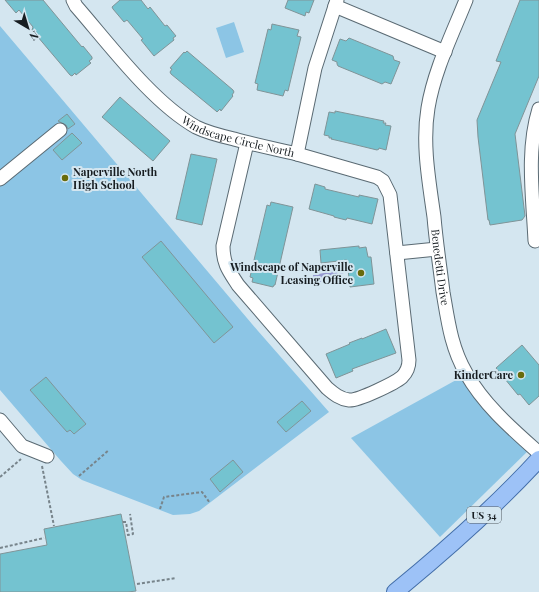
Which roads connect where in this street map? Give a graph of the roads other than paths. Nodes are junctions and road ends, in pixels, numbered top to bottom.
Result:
1 (73, 0) edge
2 (466, 0) edge
3 (336, 3) edge
4 (445, 52) junction
5 (539, 109) edge
6 (60, 130) dead end
7 (247, 143) junction
8 (296, 154) junction
9 (0, 179) edge
10 (535, 241) dead end
11 (437, 249) junction
12 (397, 253) junction
13 (0, 420) edge
14 (539, 453) edge
15 (44, 459) road end
16 (539, 459) edge
17 (395, 592) edge

1 - 7 street, Windscape Circle North
2 - 4 street, Benedetti Drive
3 - 4 street
3 - 8 street, Windscape Circle North
4 - 11 street, Benedetti Drive
5 - 10 street
6 - 9 street
7 - 8 street, Windscape Circle North
7 - 12 street
8 - 12 street
11 - 12 street
11 - 14 street, Benedetti Drive
13 - 15 street
16 - 17 main road, US 34

